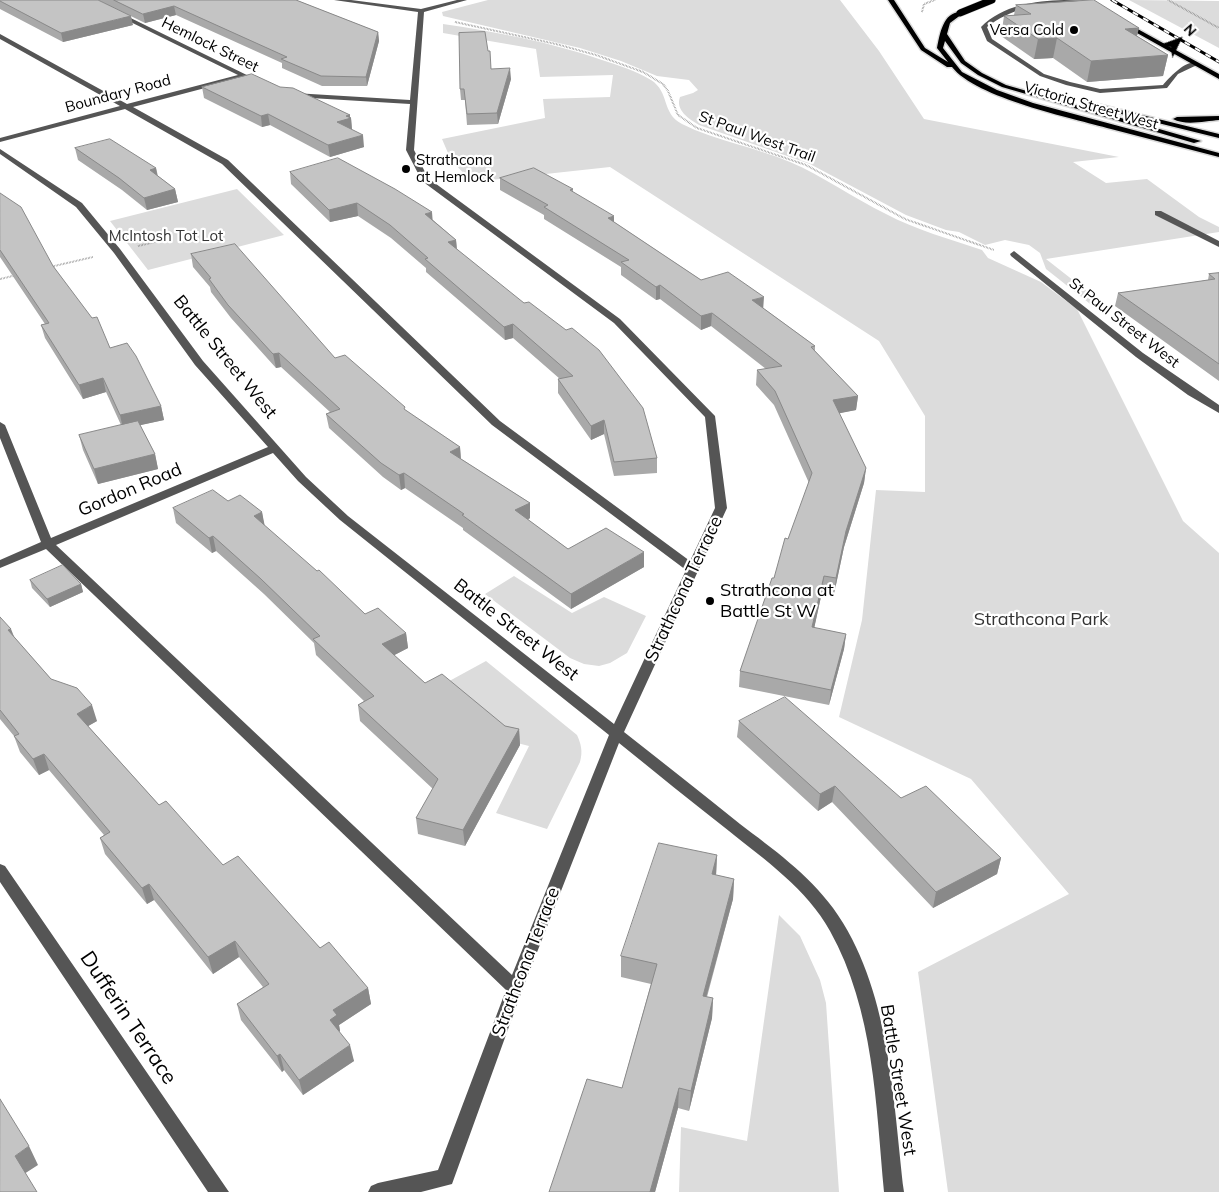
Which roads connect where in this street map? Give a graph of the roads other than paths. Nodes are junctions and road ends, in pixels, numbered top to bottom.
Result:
1 (88, 0) edge
2 (337, 0) edge
3 (439, 0) edge
4 (464, 0) edge
5 (891, 0) edge
6 (992, 0) edge
7 (1071, 0) edge
8 (1093, 2) edge
9 (1090, 8) edge
10 (421, 11) junction
11 (1117, 20) edge
12 (943, 33) junction
13 (0, 36) edge
14 (950, 42) junction
15 (1196, 64) junction
16 (960, 73) junction
17 (243, 76) junction
18 (1219, 77) edge
19 (266, 86) edge
20 (282, 94) edge
21 (414, 102) junction
22 (125, 107) junction
23 (1140, 115) junction
24 (1219, 118) edge
25 (1219, 136) edge
26 (0, 140) edge
27 (1219, 146) edge
28 (0, 151) edge
29 (1219, 155) edge
30 (1158, 213) dead end
31 (1219, 244) edge
32 (1014, 254) road end
33 (1219, 410) edge
34 (0, 425) edge
35 (274, 448) junction
36 (48, 544) junction
37 (0, 564) edge
38 (693, 569) junction
39 (616, 734) junction
40 (0, 870) edge
41 (515, 988) junction
42 (446, 1185) edge
43 (219, 1192) edge
44 (378, 1192) edge
45 (894, 1192) edge

1 - 17 street, Hemlock Street
2 - 10 street
3 - 10 street
4 - 10 street
5 - 16 main road, Victoria Street West
6 - 12 main road, bridge
7 - 8 street
7 - 9 main road
7 - 15 street
10 - 21 street, Strathcona Terrace
11 - 15 main road
12 - 14 main road
12 - 16 main road, Victoria Street West
13 - 22 street
14 - 23 main road
14 - 27 main road
15 - 18 main road
16 - 29 main road, Victoria Street West
17 - 19 street, Hemlock Street
17 - 22 street, Boundary Road
20 - 21 street
21 - 38 street, Strathcona Terrace
22 - 26 street, Boundary Road
22 - 38 street
23 - 24 main road
23 - 25 main road
28 - 35 street, Battle Street West
30 - 31 street
32 - 33 street, St Paul Street West
34 - 36 street
35 - 36 street, Gordon Road
35 - 39 street, Battle Street West
36 - 37 street, Gordon Road
36 - 41 street
38 - 39 street, Strathcona Terrace
39 - 41 street, Strathcona Terrace
39 - 45 street, Battle Street West
40 - 43 street, Dufferin Terrace
41 - 42 street, Strathcona Terrace
42 - 44 street, Strathcona Terrace

